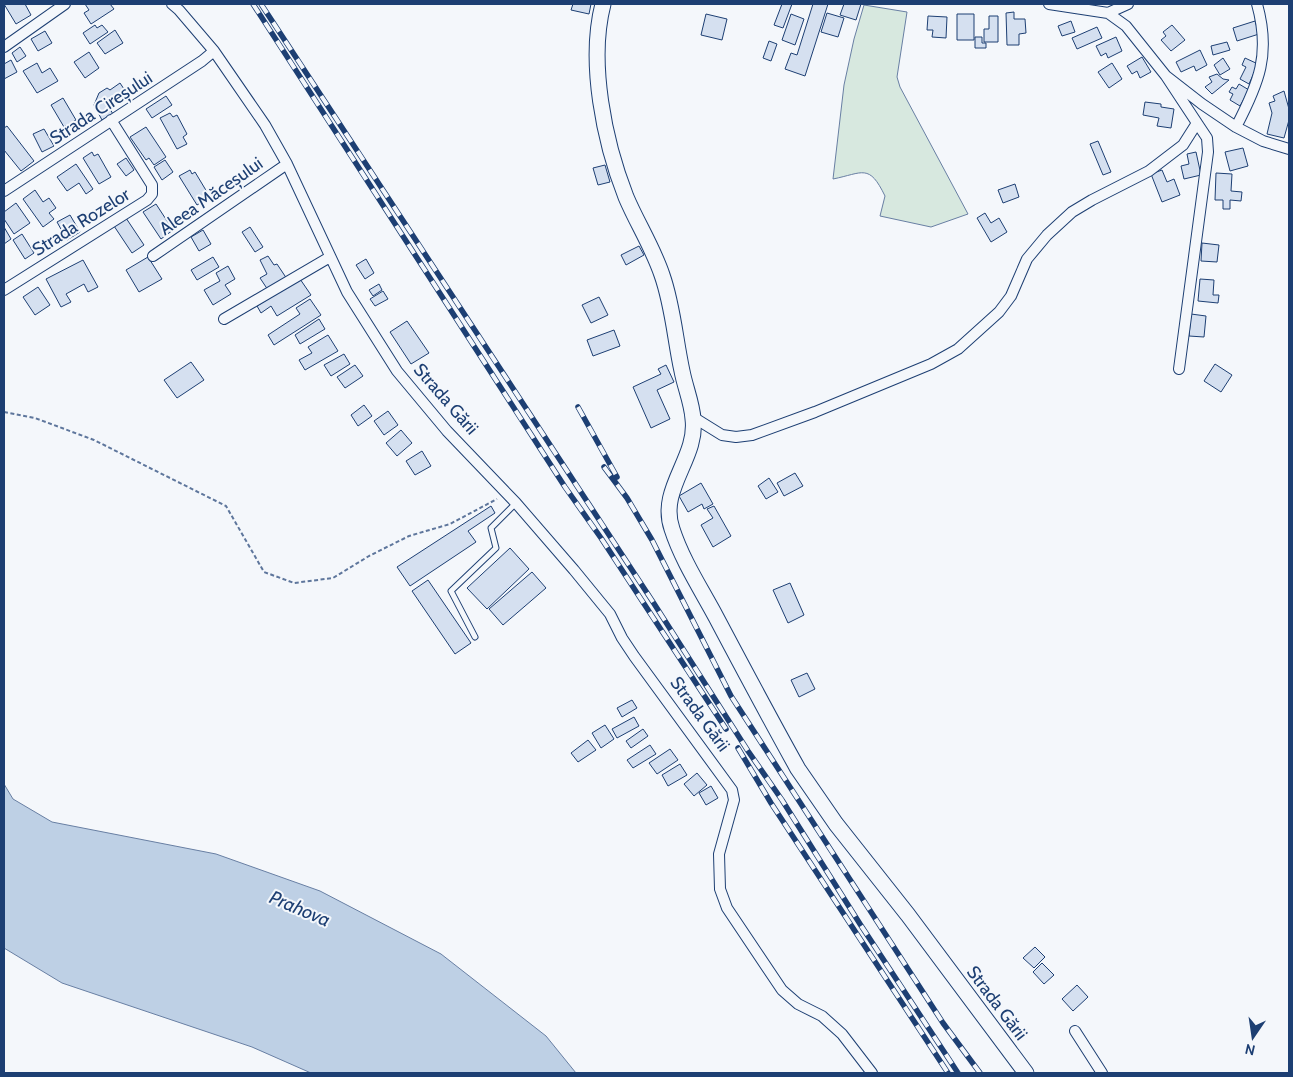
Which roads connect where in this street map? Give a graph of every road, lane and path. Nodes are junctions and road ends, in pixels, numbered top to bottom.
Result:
1 (65, 4) edge
2 (172, 4) edge
3 (603, 4) edge
4 (1049, 4) edge
5 (1128, 4) edge
6 (1257, 4) edge
7 (1108, 13) junction
8 (4, 47) edge
9 (214, 51) junction
10 (1166, 76) junction
11 (111, 120) junction
12 (1197, 123) junction
13 (1236, 127) junction
14 (1289, 149) edge
15 (287, 164) junction
16 (4, 191) edge
17 (153, 256) dead end
18 (330, 257) junction
19 (4, 290) edge
20 (224, 318) dead end
21 (1179, 369) dead end
22 (4, 412) edge
23 (693, 417) junction
24 (507, 493) junction
25 (516, 503) junction
26 (475, 637) dead end
27 (1075, 1031) dead end
28 (872, 1073) edge
29 (1026, 1073) edge
30 (1102, 1073) edge

1 - 8 street
2 - 9 street, Strada Gării
3 - 23 street, Strada Gării
4 - 7 street
5 - 7 street
6 - 13 street
7 - 10 street
9 - 11 street, Strada Cireșului
9 - 15 street, Strada Gării
10 - 12 street
10 - 13 street
11 - 16 street, Strada Cireșului
11 - 19 street, Strada Rozelor
12 - 21 street
12 - 23 street
13 - 14 street
15 - 17 street, Aleea Măceșului
15 - 18 street, Strada Gării
18 - 20 street
18 - 24 street, Strada Gării
22 - 24 path
23 - 29 street, Strada Gării
24 - 25 street, Strada Gării
25 - 26 lane
25 - 28 street, Strada Gării
27 - 30 street

